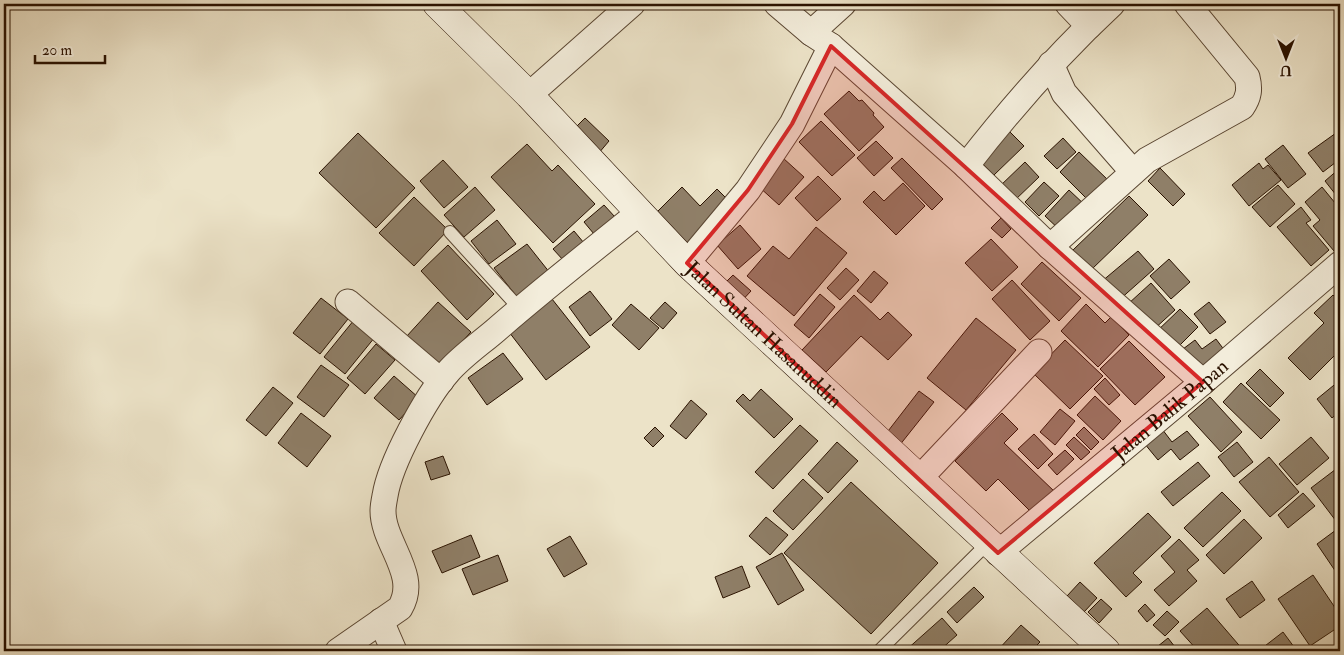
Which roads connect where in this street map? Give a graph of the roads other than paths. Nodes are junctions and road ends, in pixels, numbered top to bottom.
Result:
1 (437, 4) edge
2 (632, 4) edge
3 (777, 4) edge
4 (844, 4) edge
5 (1068, 4) edge
6 (1112, 4) edge
7 (1187, 4) edge
8 (1089, 26) junction
9 (821, 40) junction
10 (1051, 64) junction
11 (529, 95) junction
12 (966, 166) junction
13 (1133, 172) junction
14 (640, 212) junction
15 (450, 232) dead end
16 (1050, 247) junction
17 (687, 263) junction
18 (1340, 264) edge
19 (348, 302) dead end
20 (520, 309) junction
21 (1039, 352) dead end
22 (441, 381) junction
23 (1203, 382) junction
24 (919, 479) junction
25 (993, 548) junction
26 (381, 622) junction
27 (338, 651) edge
28 (394, 651) edge
29 (879, 651) edge
30 (1106, 651) edge

1 - 11 street, Jalan Sultan Hasanuddin
2 - 11 street
3 - 9 street
4 - 9 street
5 - 8 street
6 - 8 street
7 - 13 street
8 - 10 street
9 - 12 street
9 - 17 street
10 - 12 street
10 - 13 street
11 - 14 street, Jalan Sultan Hasanuddin
12 - 16 street
13 - 16 street
14 - 17 street, Jalan Sultan Hasanuddin
14 - 20 street
15 - 20 lane
16 - 23 street
17 - 24 street, Jalan Sultan Hasanuddin
18 - 23 street, Jalan Balik Papan
19 - 22 street
20 - 22 street
21 - 24 street
22 - 26 street
23 - 25 street, Jalan Balik Papan
24 - 25 street, Jalan Sultan Hasanuddin
25 - 29 lane
25 - 30 street, Jalan Sultan Hasanuddin
26 - 27 street
26 - 28 street

